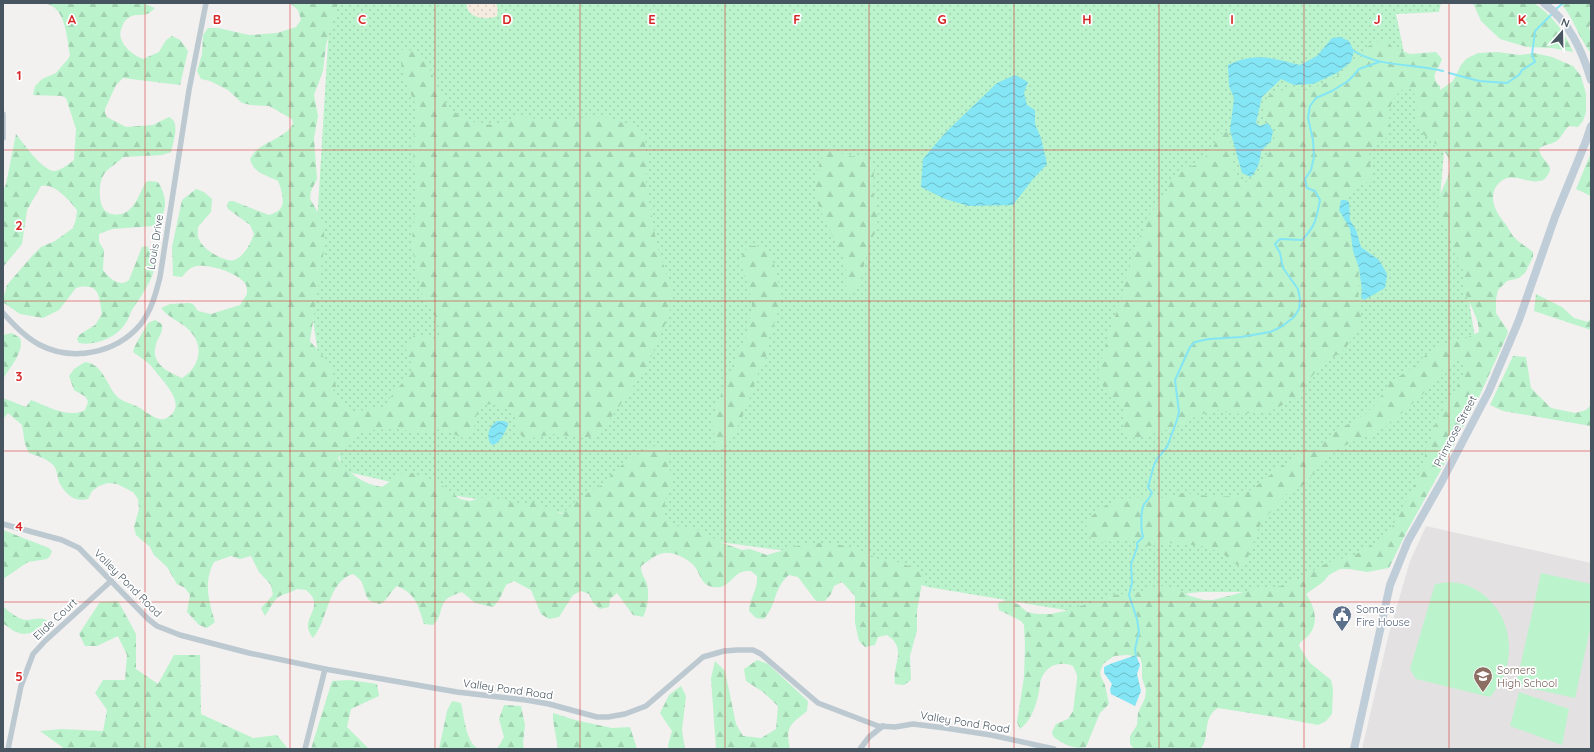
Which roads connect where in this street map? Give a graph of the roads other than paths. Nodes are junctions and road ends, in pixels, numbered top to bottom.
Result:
1 (206, 3) edge
2 (1544, 3) edge
3 (1590, 70) edge
4 (1591, 80) edge
5 (3, 114) edge
6 (1591, 126) edge
7 (3, 138) edge
8 (3, 313) edge
9 (3, 524) edge
10 (111, 581) junction
11 (325, 669) junction
12 (883, 726) junction
13 (8, 749) edge
14 (305, 749) edge
15 (860, 749) edge
16 (1054, 749) edge
17 (1354, 749) edge

1 - 8 street, Louis Drive
2 - 3 main road
3 - 4 main road
5 - 7 street
6 - 17 main road, Primrose Street
9 - 10 street, Valley Pond Road
10 - 11 street, Valley Pond Road
10 - 13 street, Elide Court
11 - 12 street, Valley Pond Road
11 - 14 street
12 - 15 street
12 - 16 street, Valley Pond Road

